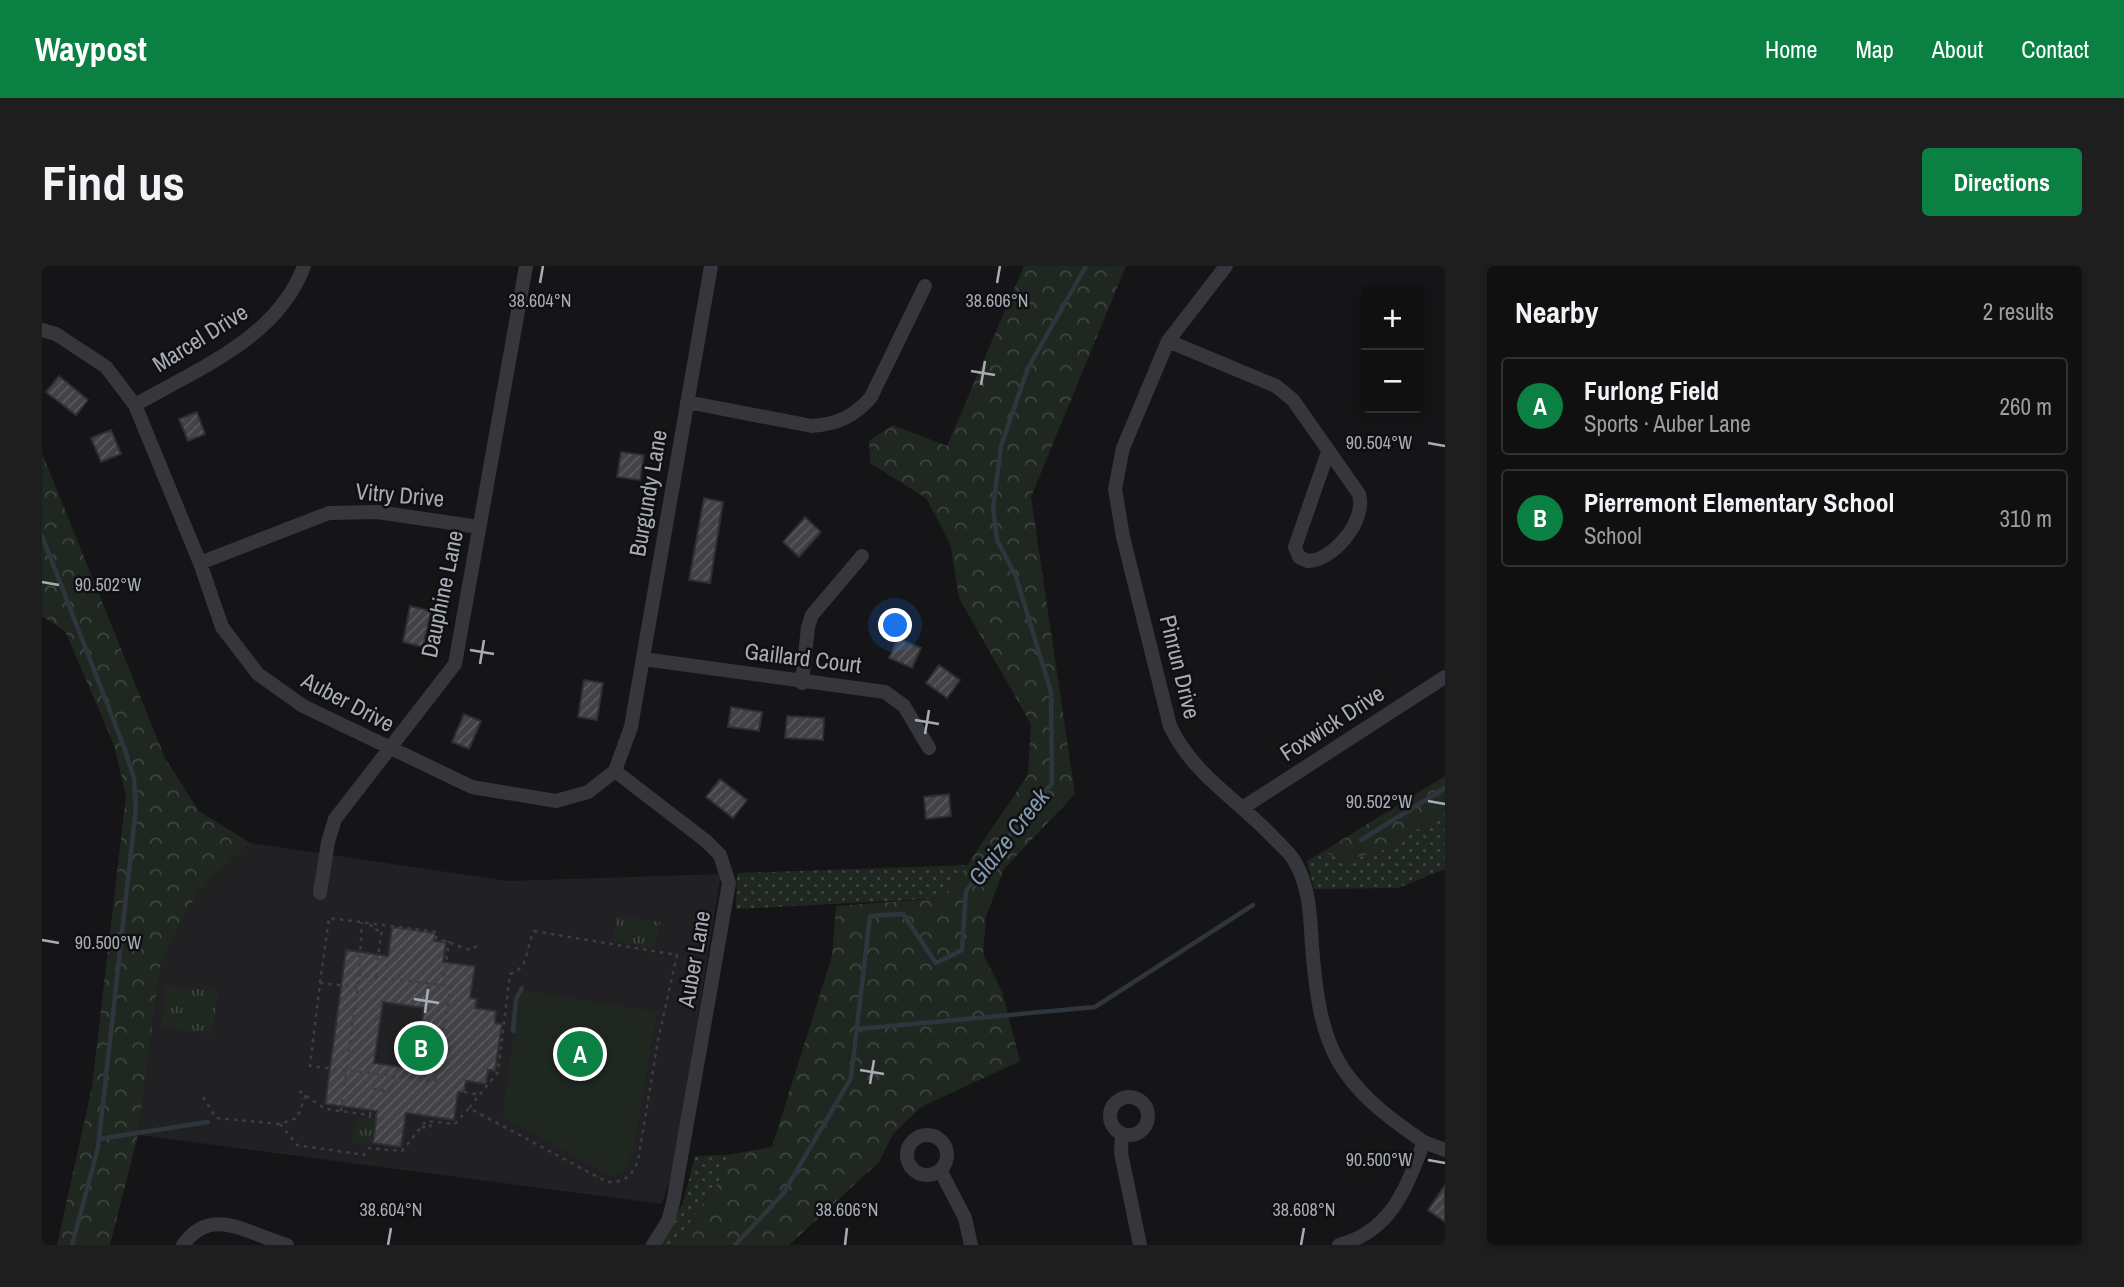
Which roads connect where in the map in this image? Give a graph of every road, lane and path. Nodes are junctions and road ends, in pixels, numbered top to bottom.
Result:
1 (304, 266) edge
2 (526, 266) edge
3 (712, 266) edge
4 (1226, 266) edge
5 (925, 286) dead end
6 (42, 330) edge
7 (1168, 341) junction
8 (687, 402) junction
9 (135, 405) junction
10 (1328, 453) junction
11 (479, 527) junction
12 (863, 556) dead end
13 (200, 563) junction
14 (643, 659) junction
15 (1445, 677) edge
16 (802, 683) junction
17 (929, 748) dead end
18 (391, 751) junction
19 (615, 771) junction
20 (1244, 807) junction
21 (320, 893) dead end
22 (362, 922) junction
23 (370, 923) junction
24 (449, 941) junction
25 (480, 944) dead end
26 (359, 975) junction
27 (375, 977) junction
28 (320, 983) junction
29 (443, 985) junction
30 (358, 987) junction
31 (345, 1069) junction
32 (394, 1076) junction
33 (299, 1091) dead end
34 (464, 1092) dead end
35 (306, 1095) junction
36 (481, 1095) junction
37 (203, 1097) dead end
38 (469, 1108) junction
39 (341, 1111) junction
40 (377, 1115) dead end
41 (370, 1116) junction
42 (280, 1124) junction
43 (1122, 1134) dead end
44 (1424, 1142) junction
45 (1445, 1150) edge
46 (940, 1170) dead end
47 (183, 1245) edge
48 (287, 1245) edge
49 (653, 1245) edge
50 (971, 1245) edge
51 (1140, 1245) edge
52 (1339, 1245) edge

1 - 9 street, Marcel Drive
2 - 11 street, Dauphine Lane
3 - 8 street, Burgundy Lane
4 - 7 street, Pinrun Drive
5 - 8 street
6 - 9 street, Auber Drive
7 - 10 street
7 - 20 street, Pinrun Drive
8 - 14 street, Burgundy Lane
9 - 13 street, Auber Drive
10 - 10 street
11 - 13 street, Vitry Drive
11 - 18 street, Dauphine Lane
12 - 16 street
13 - 18 street, Auber Drive
14 - 16 street, Gaillard Court
14 - 19 street, Burgundy Lane
15 - 20 street, Foxwick Drive
16 - 17 street, Gaillard Court
18 - 19 street, Auber Drive
18 - 21 street, Dauphine Lane
19 - 49 street, Auber Lane
20 - 44 street, Pinrun Drive
22 - 23 path
22 - 26 path
22 - 28 path
23 - 24 path
23 - 27 path
24 - 25 path
24 - 29 path
26 - 27 path
26 - 30 path
27 - 29 path
28 - 30 path
28 - 31 path
29 - 32 path
30 - 31 path
31 - 32 path
31 - 39 path
32 - 41 path
33 - 35 path
34 - 36 path
35 - 39 path
35 - 42 path
36 - 38 path
36 - 38 path
37 - 42 path
38 - 42 path
39 - 41 path
40 - 41 path
43 - 51 street
44 - 45 street, Pinrun Drive
44 - 52 street
46 - 50 street
47 - 48 street

